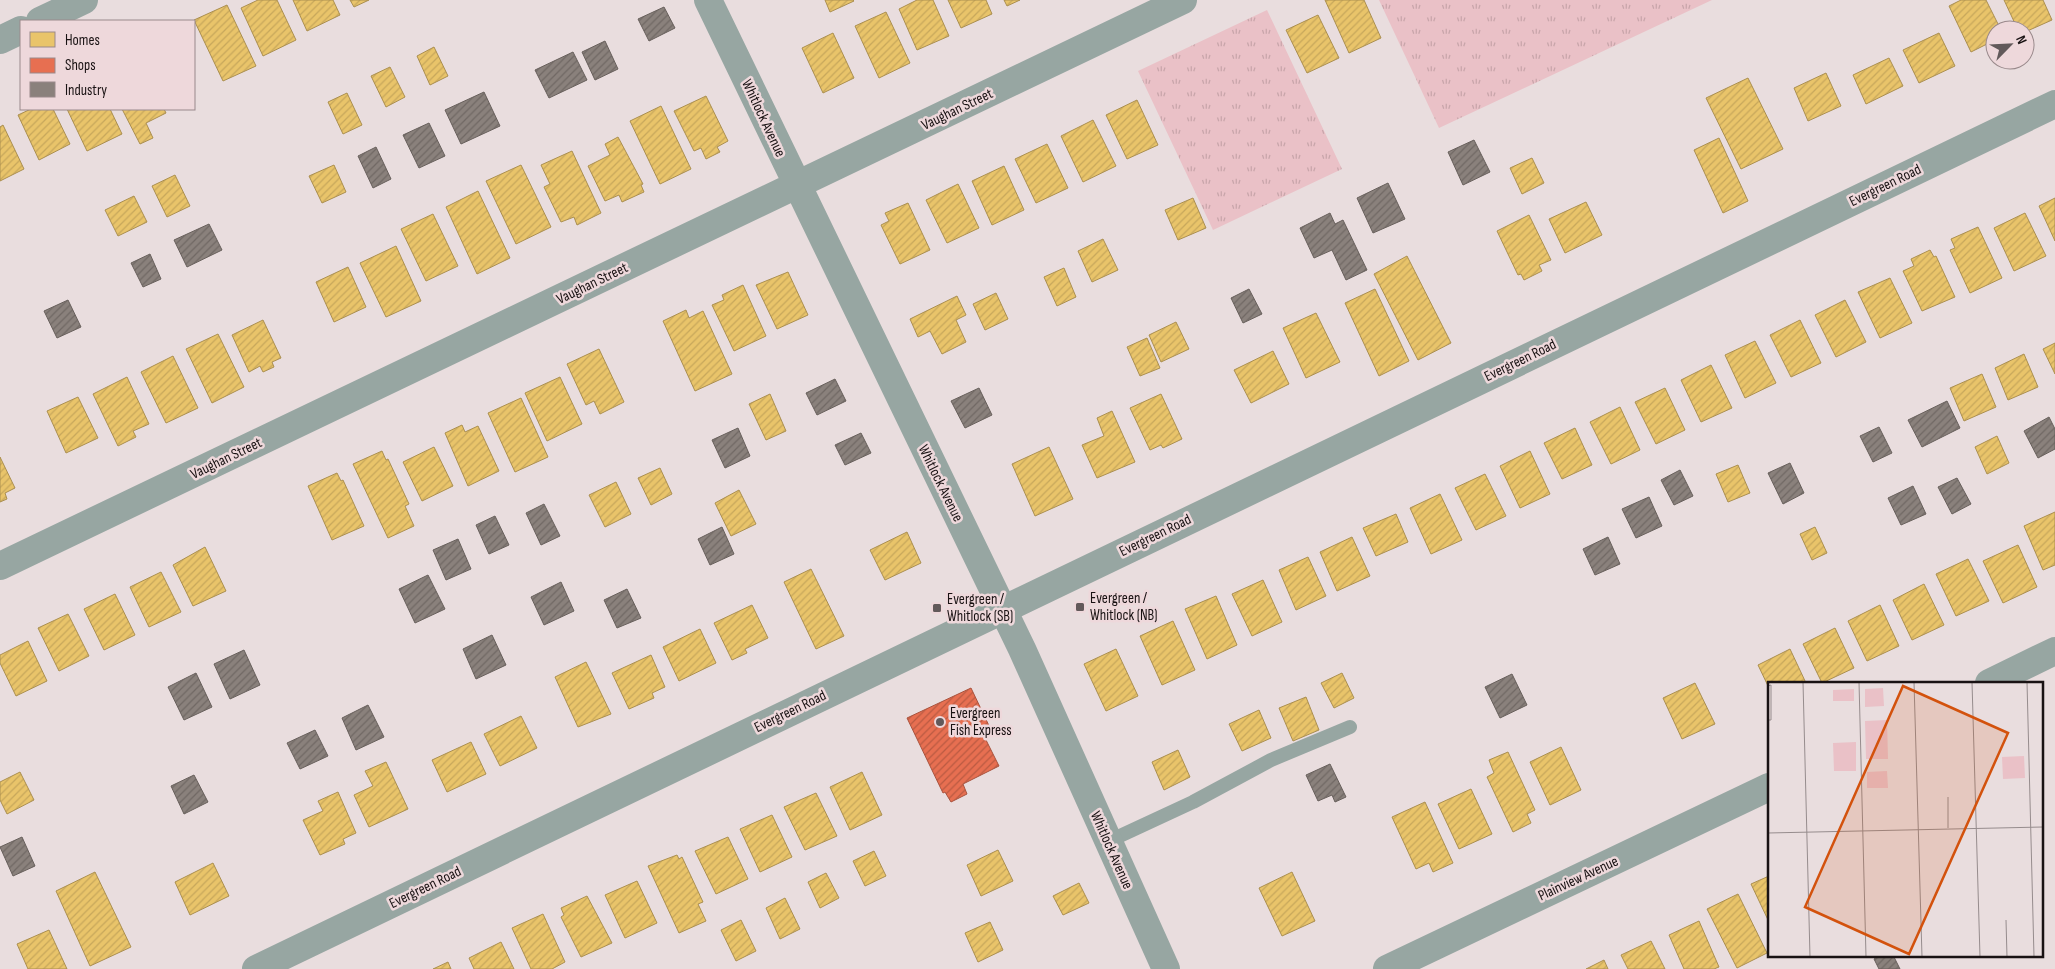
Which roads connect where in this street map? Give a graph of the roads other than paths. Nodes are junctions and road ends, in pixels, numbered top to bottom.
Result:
1 (84, 0) edge
2 (708, 0) edge
3 (1183, 0) edge
4 (42, 20) edge
5 (20, 30) edge
6 (0, 40) edge
7 (2055, 104) edge
8 (796, 185) junction
9 (0, 566) edge
10 (1001, 609) junction
11 (2055, 651) edge
12 (1990, 682) edge
13 (1350, 727) dead end
14 (1768, 787) edge
15 (1109, 841) junction
16 (256, 969) edge
17 (1166, 969) edge
18 (1387, 969) edge

1 - 4 street
2 - 8 street, Whitlock Avenue
3 - 8 street, Vaughan Street
5 - 6 street
7 - 10 street, Evergreen Road
8 - 9 street, Vaughan Street
8 - 10 street, Whitlock Avenue
10 - 15 street, Whitlock Avenue
10 - 16 street, Evergreen Road
11 - 12 street
13 - 15 lane
14 - 18 street, Plainview Avenue
15 - 17 street, Whitlock Avenue

